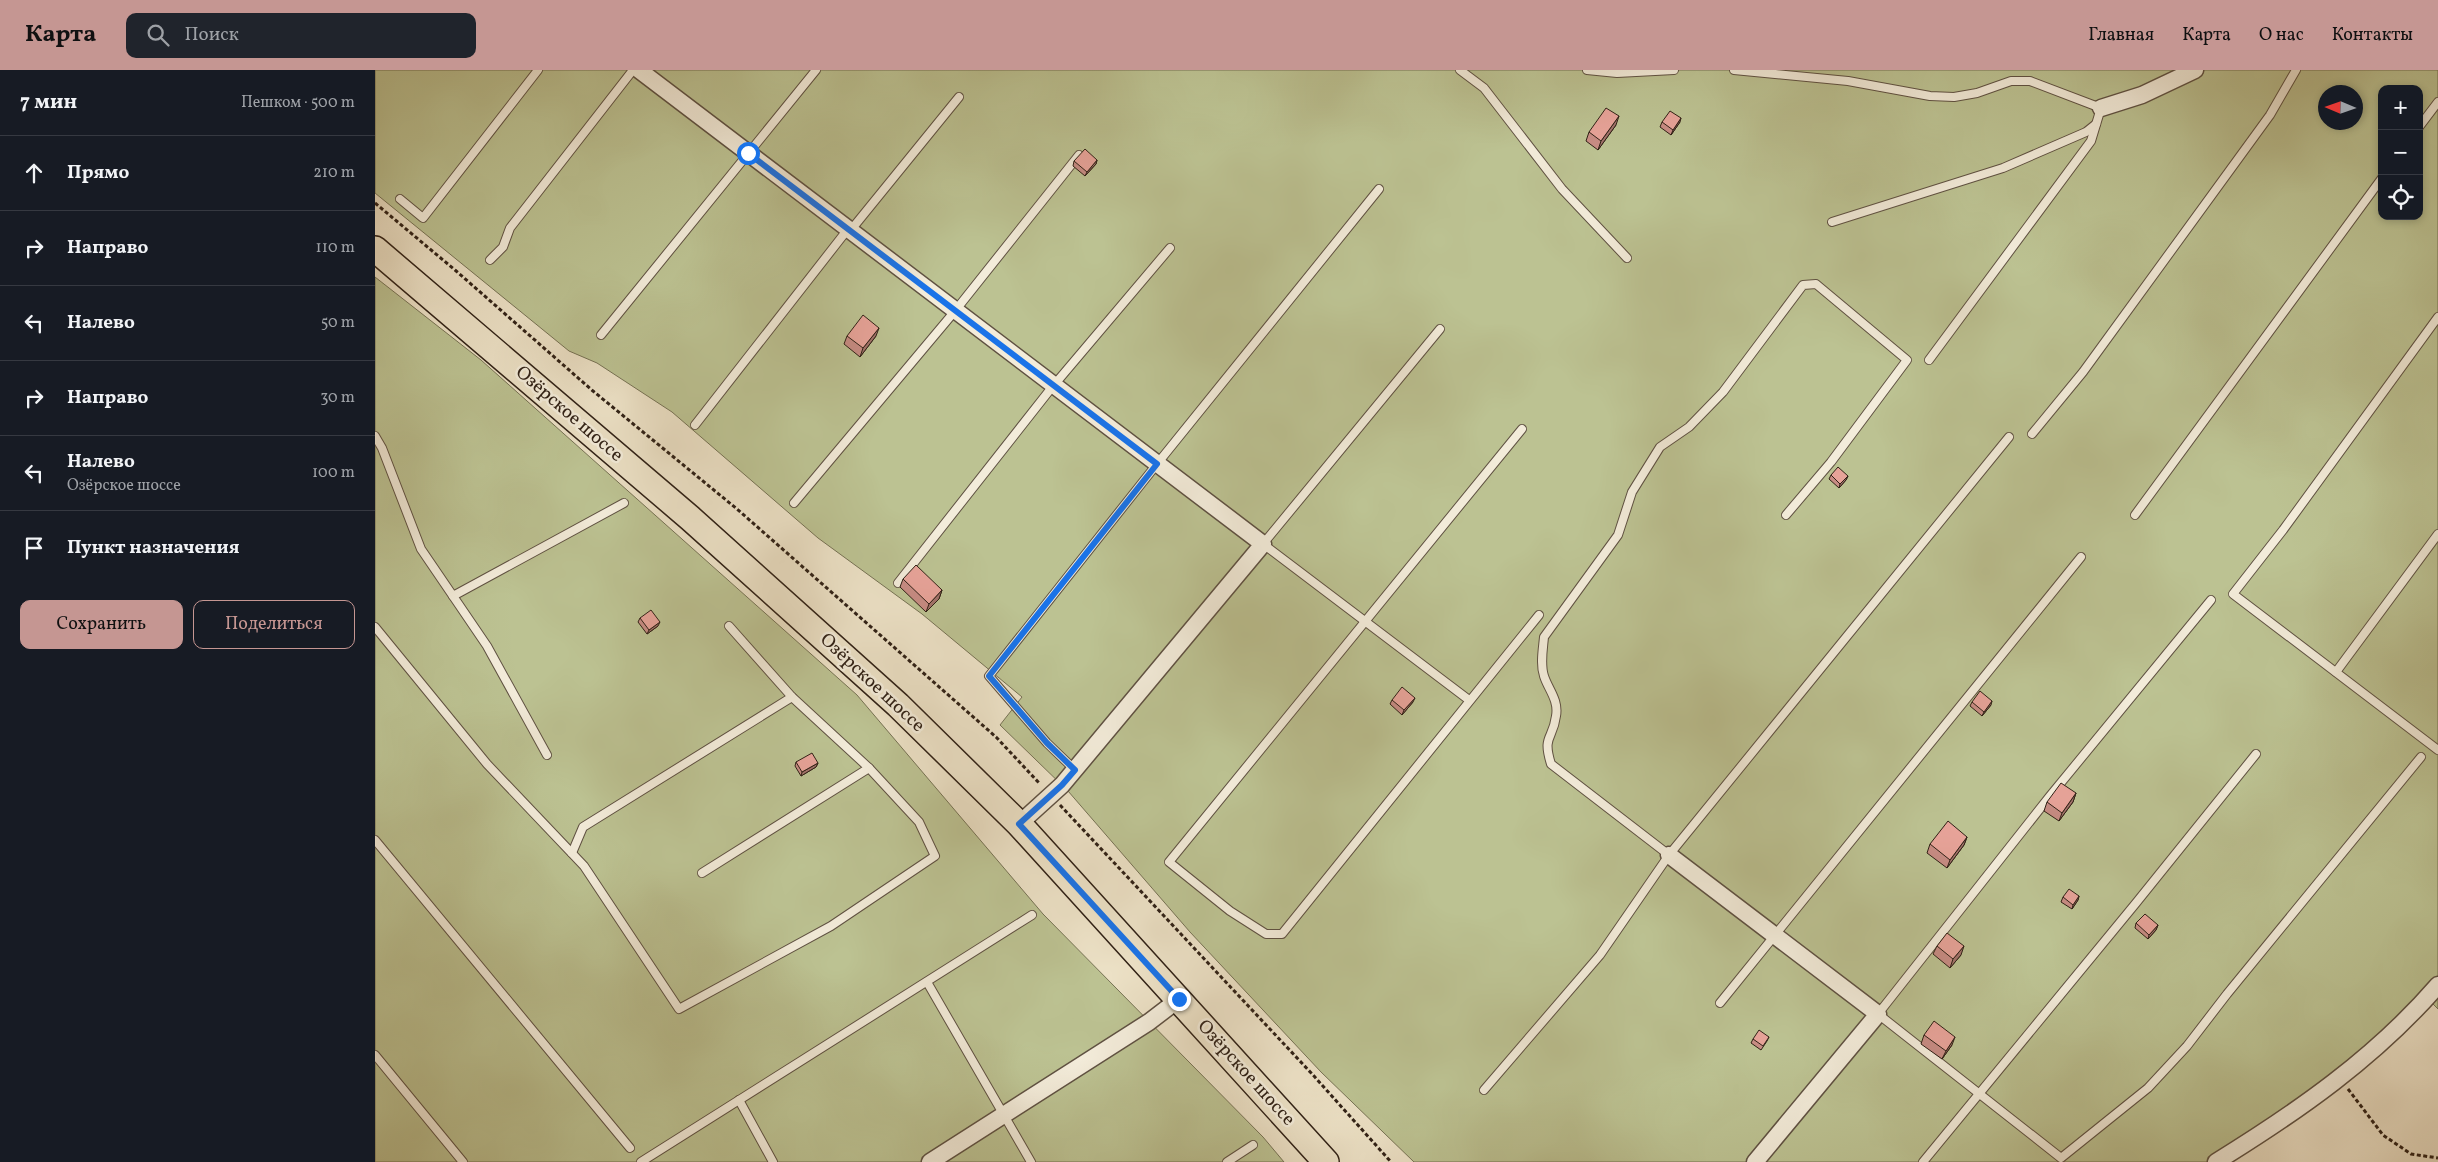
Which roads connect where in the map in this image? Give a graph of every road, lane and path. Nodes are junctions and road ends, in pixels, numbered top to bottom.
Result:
1 (537, 70) edge
2 (633, 70) edge
3 (639, 70) edge
4 (817, 70) edge
5 (1460, 70) edge
6 (1587, 70) edge
7 (1675, 70) edge
8 (1734, 70) edge
9 (2195, 70) edge
10 (2296, 70) edge
11 (959, 97) dead end
12 (2438, 102) edge
13 (2101, 108) junction
14 (2423, 122) edge
15 (2095, 124) junction
16 (748, 153) junction
17 (1079, 155) edge
18 (2378, 183) edge
19 (1379, 189) dead end
20 (400, 199) dead end
21 (375, 204) edge
22 (1831, 222) dead end
23 (848, 229) junction
24 (1170, 248) dead end
25 (375, 249) edge
26 (1627, 258) dead end
27 (490, 260) dead end
28 (955, 310) junction
29 (2438, 317) edge
30 (1440, 329) dead end
31 (601, 335) dead end
32 (1929, 360) dead end
33 (1055, 386) junction
34 (695, 426) dead end
35 (1522, 429) dead end
36 (2032, 434) dead end
37 (375, 436) edge
38 (2009, 437) dead end
39 (1157, 464) junction
40 (624, 503) dead end
41 (794, 503) dead end
42 (1785, 515) dead end
43 (2135, 515) dead end
44 (2438, 534) edge
45 (1263, 544) junction
46 (2081, 557) dead end
47 (898, 583) dead end
48 (453, 596) junction
49 (2211, 600) dead end
50 (1539, 615) dead end
51 (1366, 623) junction
52 (729, 626) dead end
53 (375, 627) edge
54 (2336, 672) junction
55 (792, 697) junction
56 (1469, 700) junction
57 (2437, 748) edge
58 (547, 754) dead end
59 (2256, 754) dead end
60 (2421, 757) dead end
61 (869, 768) junction
62 (1075, 770) junction
63 (1051, 796) junction
64 (1019, 824) junction
65 (375, 840) edge
66 (572, 853) junction
67 (1669, 855) junction
68 (702, 874) dead end
69 (1032, 915) dead end
70 (1774, 935) junction
71 (927, 982) junction
72 (2438, 985) edge
73 (1179, 999) junction
74 (1720, 1003) dead end
75 (1877, 1014) junction
76 (375, 1055) edge
77 (2339, 1078) junction
78 (1484, 1090) dead end
79 (1979, 1094) junction
80 (739, 1100) junction
81 (1003, 1114) junction
82 (1253, 1145) dead end
83 (630, 1148) dead end
84 (2438, 1158) edge
85 (463, 1162) edge
86 (641, 1162) edge
87 (773, 1162) edge
88 (930, 1162) edge
89 (1031, 1162) edge
90 (1227, 1162) edge
91 (1326, 1162) edge
92 (1391, 1162) edge
93 (1755, 1162) edge
94 (1923, 1162) edge
95 (2216, 1162) edge

1 - 20 lane
2 - 27 lane
3 - 16 street
4 - 16 lane
5 - 26 lane
6 - 7 lane
8 - 13 lane
9 - 13 street
10 - 36 lane
11 - 23 lane
12 - 14 lane
13 - 15 lane
15 - 22 lane
15 - 32 lane
16 - 23 street
16 - 31 lane
17 - 28 lane
18 - 43 lane
19 - 39 lane
21 - 63 path
23 - 28 street
23 - 34 lane
24 - 33 lane
25 - 64 main road, Озёрское шоссе
28 - 33 street
28 - 41 lane
29 - 54 lane
30 - 45 lane
33 - 39 street
33 - 47 lane
35 - 51 lane
37 - 48 lane
38 - 67 lane
39 - 45 street
39 - 62 lane
40 - 48 lane
42 - 67 lane
44 - 54 lane
45 - 51 lane
45 - 62 street
46 - 70 lane
48 - 58 lane
49 - 75 lane
50 - 56 lane
51 - 56 lane
51 - 56 lane
52 - 55 lane
53 - 66 lane
54 - 57 lane
55 - 61 lane
55 - 66 lane
59 - 79 lane
60 - 79 lane
61 - 66 lane
61 - 68 lane
62 - 63 street
63 - 64 street
63 - 92 path
64 - 73 main road, Озёрское шоссе
65 - 83 lane
67 - 70 street
67 - 78 lane
69 - 71 lane
70 - 74 lane
70 - 75 street
71 - 80 lane
71 - 81 lane
72 - 77 street
73 - 81 street
73 - 91 main road, Озёрское шоссе
75 - 79 lane
75 - 93 street
76 - 85 lane
77 - 84 path
77 - 95 street
79 - 94 lane
80 - 86 lane
80 - 87 lane
81 - 88 street
81 - 89 lane
82 - 90 lane

